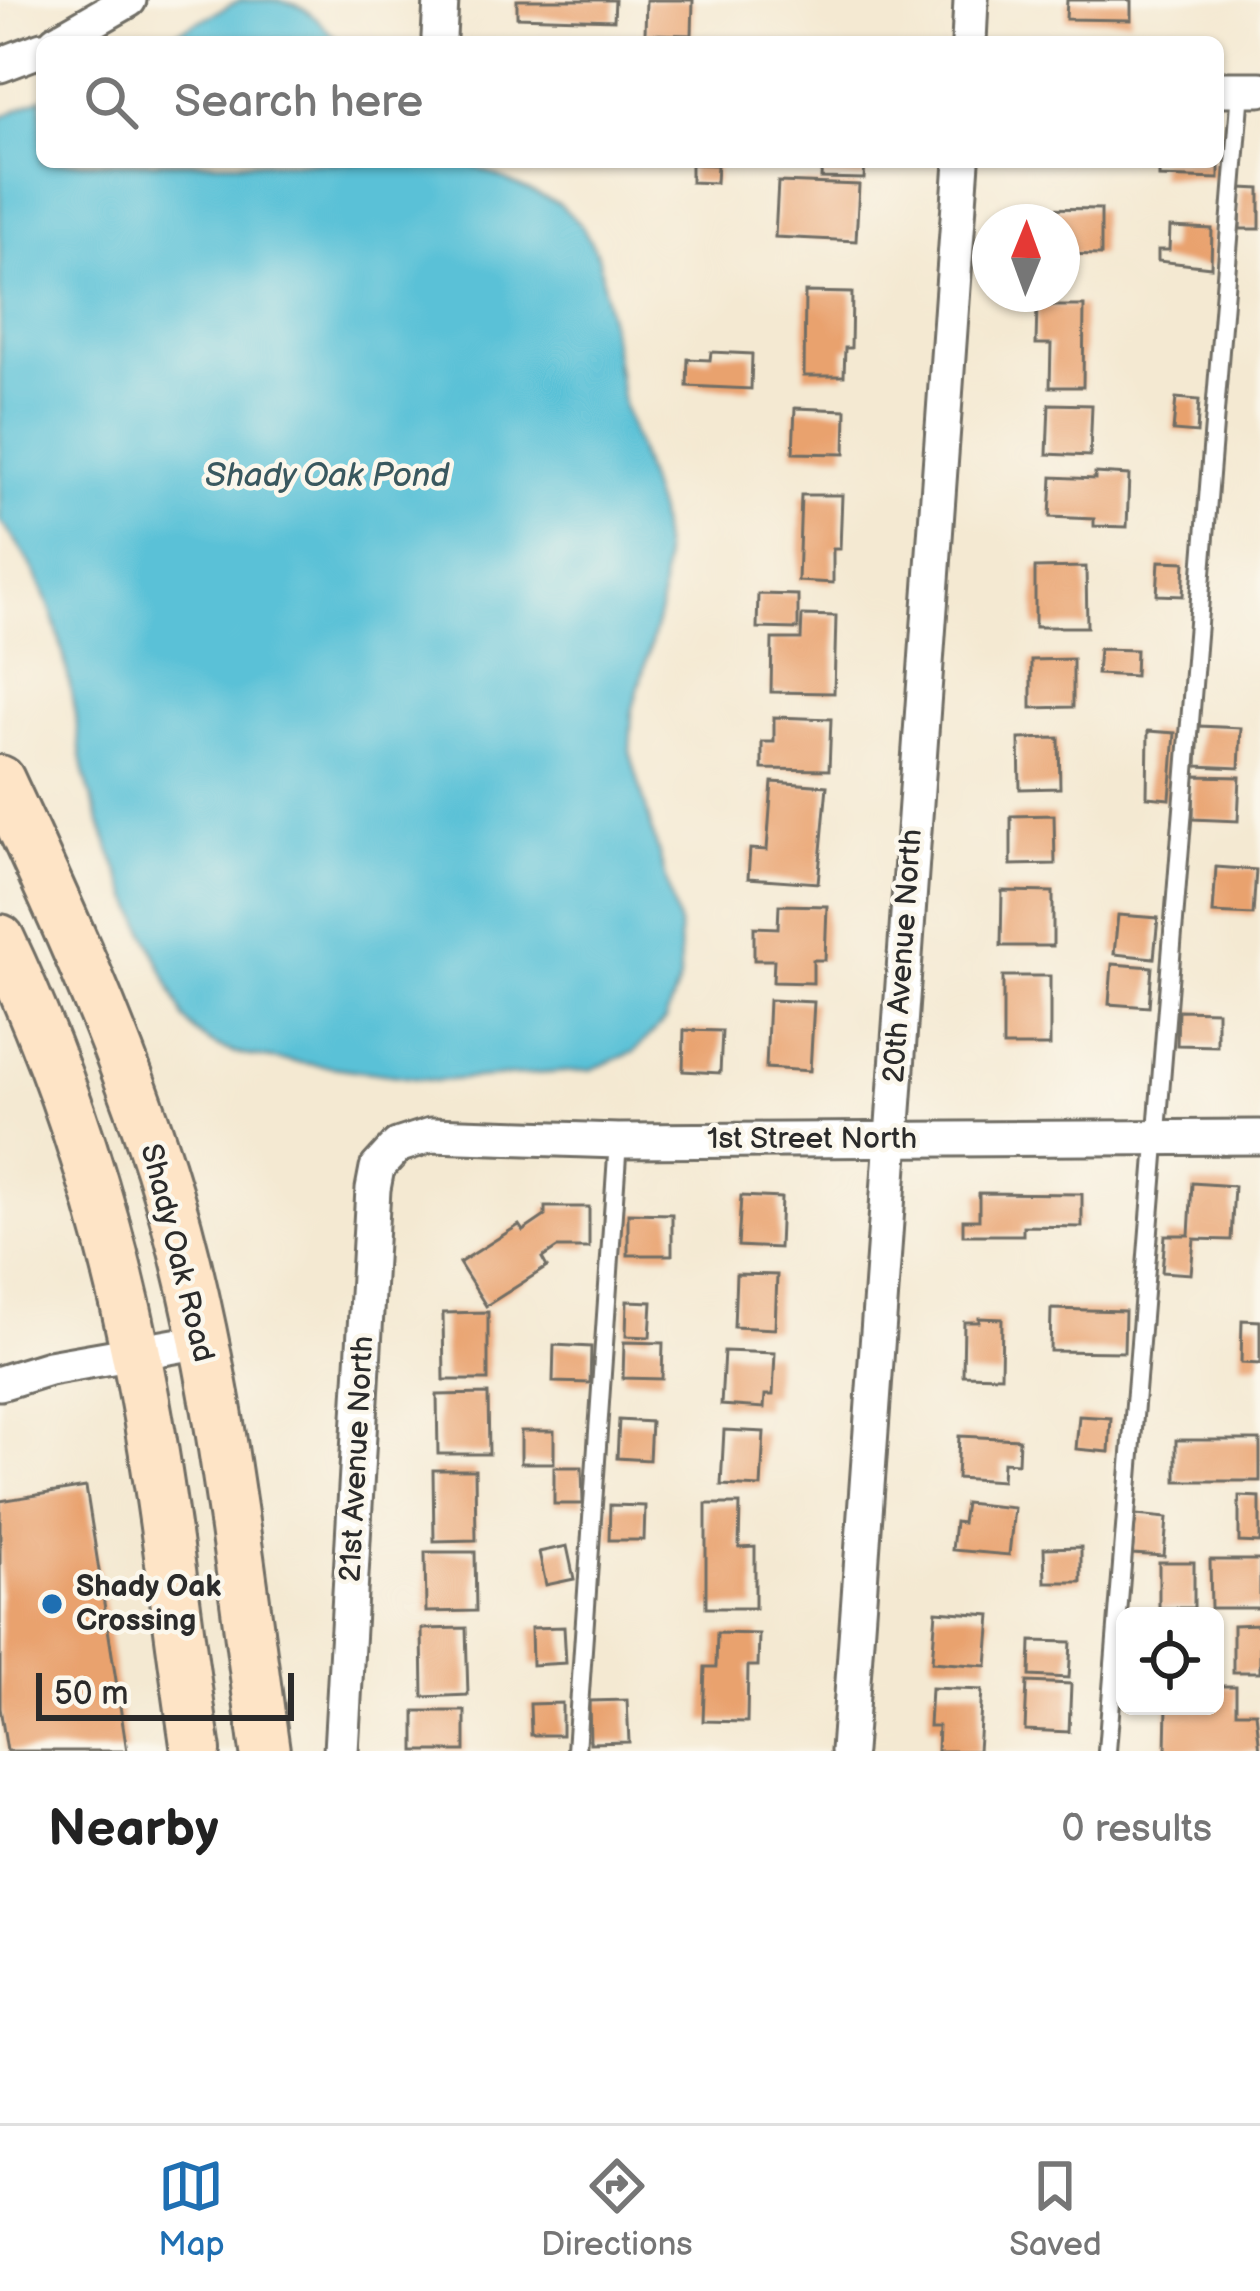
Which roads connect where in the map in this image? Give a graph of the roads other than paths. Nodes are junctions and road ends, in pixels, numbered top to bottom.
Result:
1 (441, 0) edge
2 (971, 0) edge
3 (120, 2) edge
4 (66, 36) edge
5 (439, 36) edge
6 (969, 36) edge
7 (36, 52) edge
8 (0, 65) edge
9 (1240, 90) edge
10 (962, 168) edge
11 (0, 780) edge
12 (0, 939) edge
13 (1260, 1137) edge
14 (1159, 1138) junction
15 (889, 1139) junction
16 (618, 1141) junction
17 (377, 1168) joint
18 (202, 1340) junction
19 (136, 1353) junction
20 (0, 1383) edge
21 (196, 1751) edge
22 (265, 1751) edge
23 (341, 1751) edge
24 (576, 1751) edge
25 (848, 1751) edge
26 (1107, 1751) edge

1 - 5 street
2 - 6 street
3 - 4 street
7 - 8 street
9 - 14 lane
10 - 15 street, 20th Avenue North
11 - 18 main road, Shady Oak Road
12 - 19 main road, Shady Oak Road
13 - 14 street, 1st Street North
14 - 15 street, 1st Street North
14 - 26 lane
15 - 16 street, 1st Street North
15 - 25 street, 20th Avenue North
16 - 17 street, 1st Street North
16 - 24 lane
17 - 23 street, 21st Avenue North
18 - 19 street
18 - 22 main road, Shady Oak Road
19 - 20 street
19 - 21 main road, Shady Oak Road

